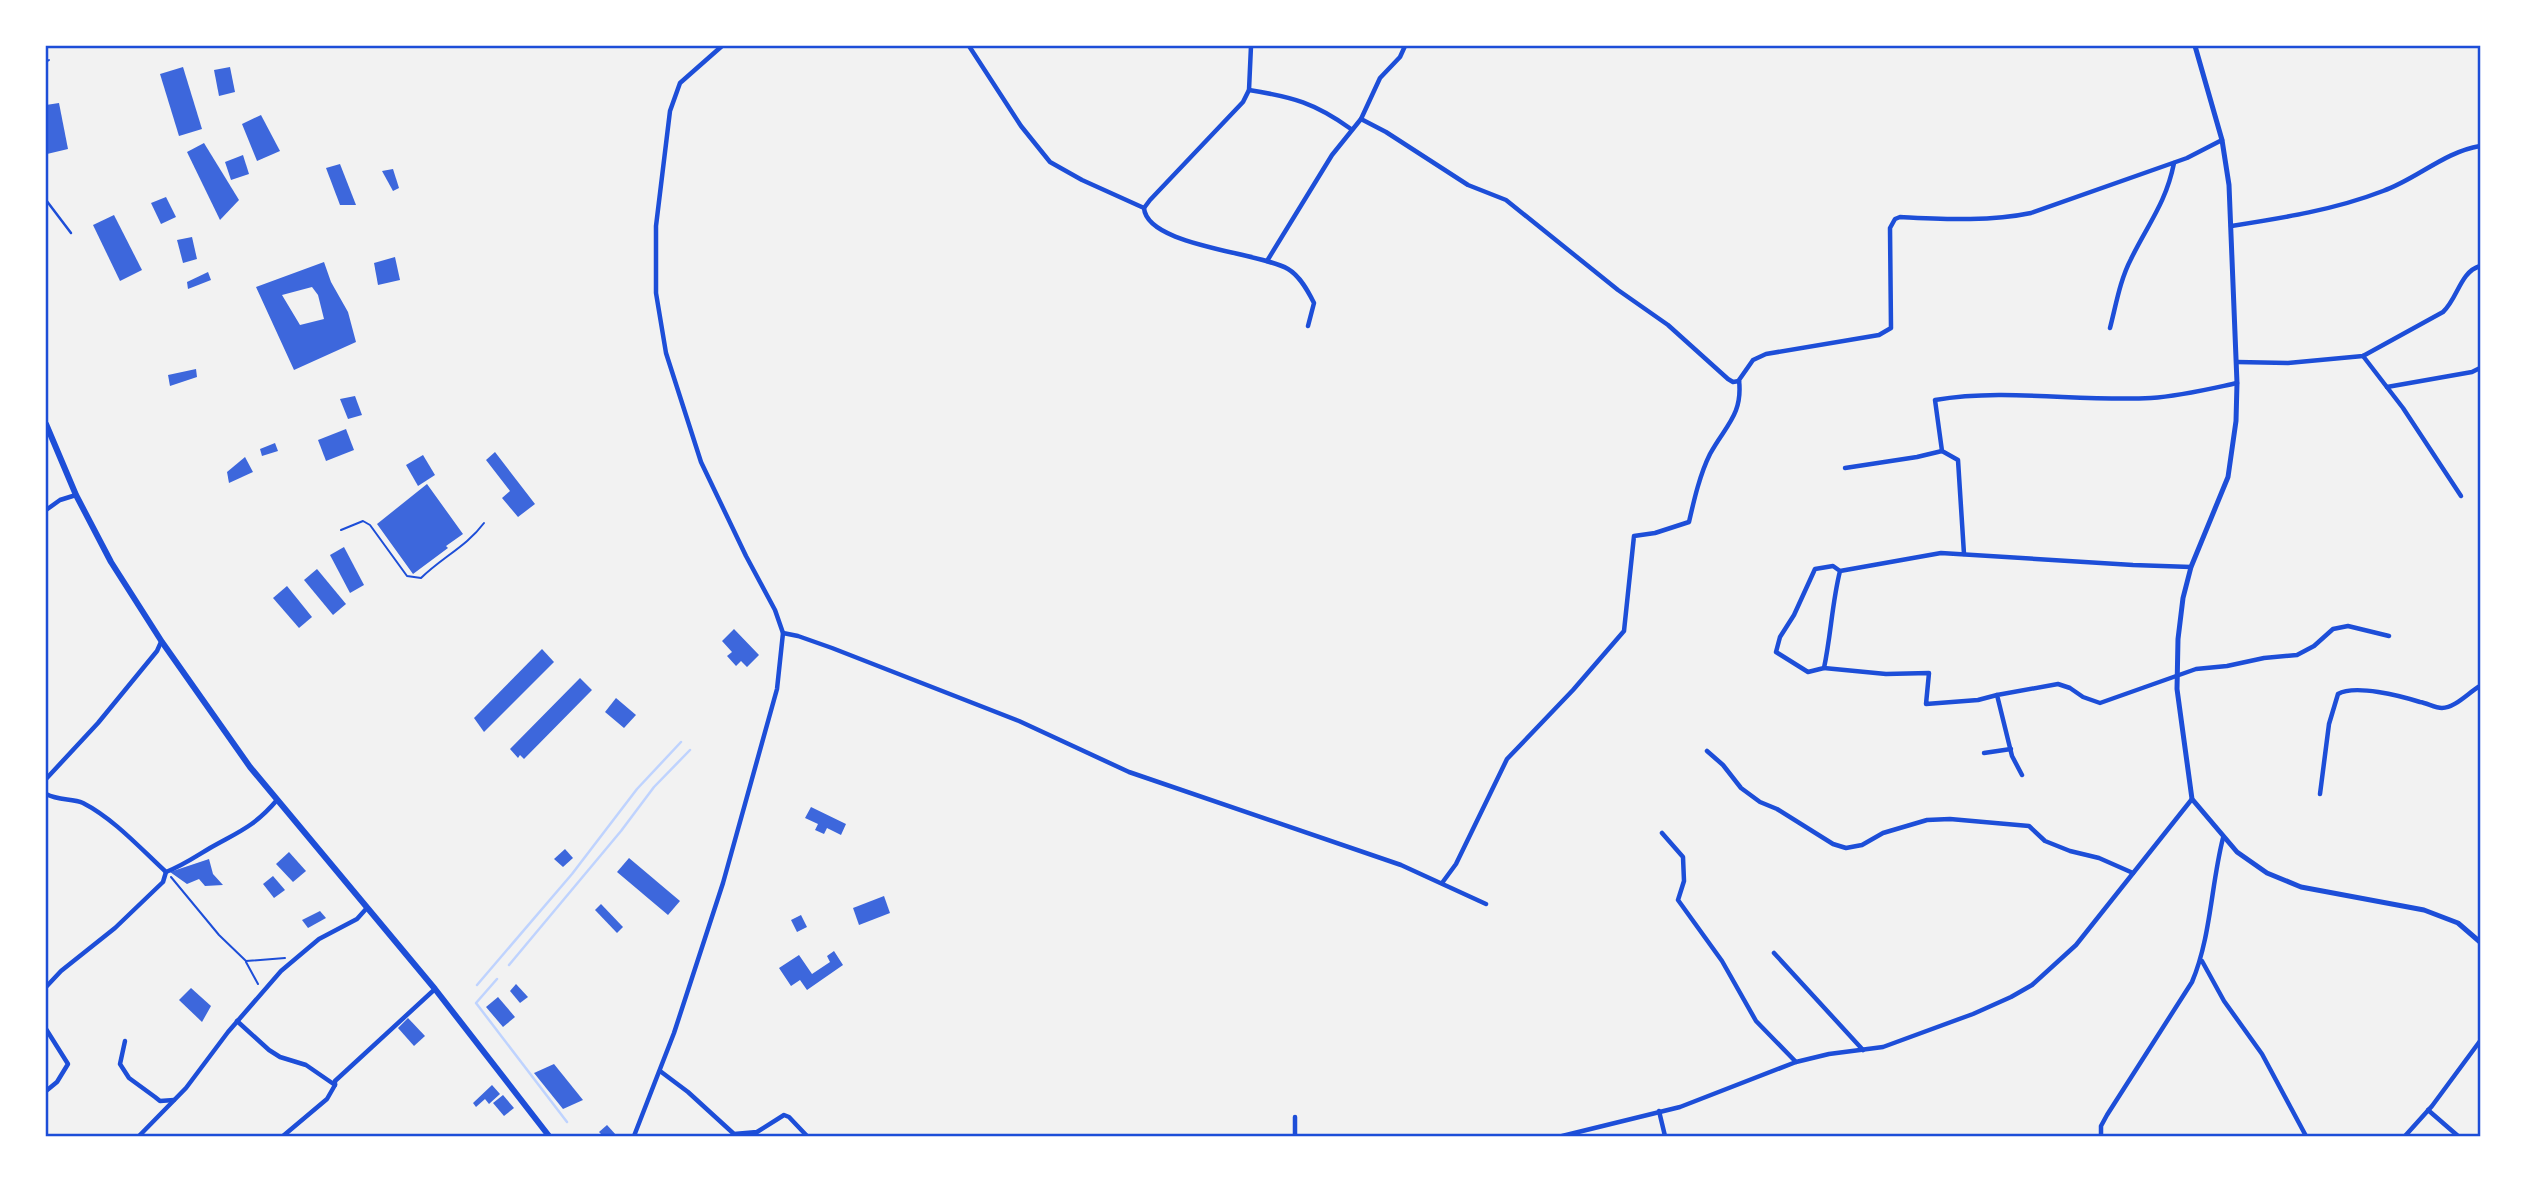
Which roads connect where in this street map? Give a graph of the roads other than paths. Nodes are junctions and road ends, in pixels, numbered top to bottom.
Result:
1 (722, 46) edge
2 (969, 46) edge
3 (1251, 46) edge
4 (1405, 46) edge
5 (2195, 46) edge
6 (1249, 90) junction
7 (1361, 119) junction
8 (1352, 129) junction
9 (2222, 140) junction
10 (2480, 146) edge
11 (2175, 163) junction
12 (46, 200) edge
13 (1144, 208) junction
14 (2231, 226) junction
15 (71, 233) dead end
16 (1267, 261) junction
17 (2480, 266) edge
18 (1308, 326) dead end
19 (2110, 328) dead end
20 (2363, 356) junction
21 (2237, 362) junction
22 (2480, 368) edge
23 (1739, 380) junction
24 (2237, 383) junction
25 (2387, 387) junction
26 (46, 424) edge
27 (1942, 451) junction
28 (1845, 468) dead end
29 (76, 495) junction
30 (2461, 496) dead end
31 (46, 510) edge
32 (1965, 555) junction
33 (2192, 567) junction
34 (1840, 571) junction
35 (783, 634) junction
36 (2389, 636) dead end
37 (162, 642) junction
38 (1824, 668) junction
39 (2178, 676) junction
40 (2480, 686) edge
41 (1997, 695) junction
42 (2011, 749) junction
43 (1707, 751) dead end
44 (1984, 752) dead end
45 (2022, 775) dead end
46 (46, 779) edge
47 (46, 794) edge
48 (2320, 794) dead end
49 (2192, 799) junction
50 (277, 800) junction
51 (1662, 833) dead end
52 (2223, 838) junction
53 (166, 872) junction
54 (2133, 873) junction
55 (1442, 883) junction
56 (1486, 904) dead end
57 (366, 909) junction
58 (2480, 942) edge
59 (1774, 953) dead end
60 (2202, 960) junction
61 (46, 987) edge
62 (435, 989) junction
63 (237, 1021) junction
64 (46, 1029) edge
65 (125, 1041) dead end
66 (2480, 1041) edge
67 (1863, 1050) junction
68 (1796, 1062) junction
69 (660, 1071) junction
70 (335, 1085) junction
71 (46, 1091) edge
72 (174, 1100) junction
73 (2428, 1110) junction
74 (1659, 1111) junction
75 (1295, 1117) dead end
76 (139, 1136) edge
77 (283, 1136) edge
78 (549, 1136) edge
79 (634, 1136) edge
80 (807, 1136) edge
81 (1295, 1136) edge
82 (1562, 1136) edge
83 (1665, 1136) edge
84 (2101, 1136) edge
85 (2306, 1136) edge
86 (2405, 1136) edge
87 (2458, 1136) edge

1 - 35 street
2 - 13 street
3 - 6 street
4 - 7 street
5 - 9 street
6 - 8 street
6 - 13 street
7 - 8 street
7 - 23 street
8 - 16 street
9 - 11 street
9 - 14 street
10 - 14 street
11 - 19 street
11 - 23 street
12 - 15 lane
13 - 16 street
14 - 21 street
16 - 18 street
17 - 20 street
20 - 21 street
20 - 25 street
21 - 24 street
22 - 25 street
23 - 55 street
24 - 27 street
24 - 33 street
25 - 30 street
26 - 29 main road
27 - 28 street
27 - 32 street
29 - 31 street
29 - 37 main road
32 - 33 street
32 - 34 street
33 - 39 street
34 - 38 street
34 - 38 street
35 - 55 street
35 - 69 street
36 - 39 street
37 - 46 street
37 - 50 main road
38 - 41 street
39 - 41 street
39 - 49 street
40 - 48 street
41 - 42 street
42 - 44 street
42 - 45 street
43 - 54 street
47 - 53 street
49 - 52 street
49 - 54 street
50 - 53 street
50 - 57 main road
51 - 68 street
52 - 58 street
52 - 60 street
53 - 61 street
54 - 67 street
55 - 56 street
57 - 62 main road
57 - 63 street
59 - 67 street
60 - 84 street
60 - 85 street
62 - 70 street
62 - 78 main road
63 - 70 street
63 - 72 street
64 - 71 street
65 - 72 street
66 - 73 street
67 - 68 street
68 - 74 street
69 - 79 street
69 - 80 street
70 - 77 street
72 - 76 street
73 - 86 street
73 - 87 street
74 - 82 street
74 - 83 street
75 - 81 street

